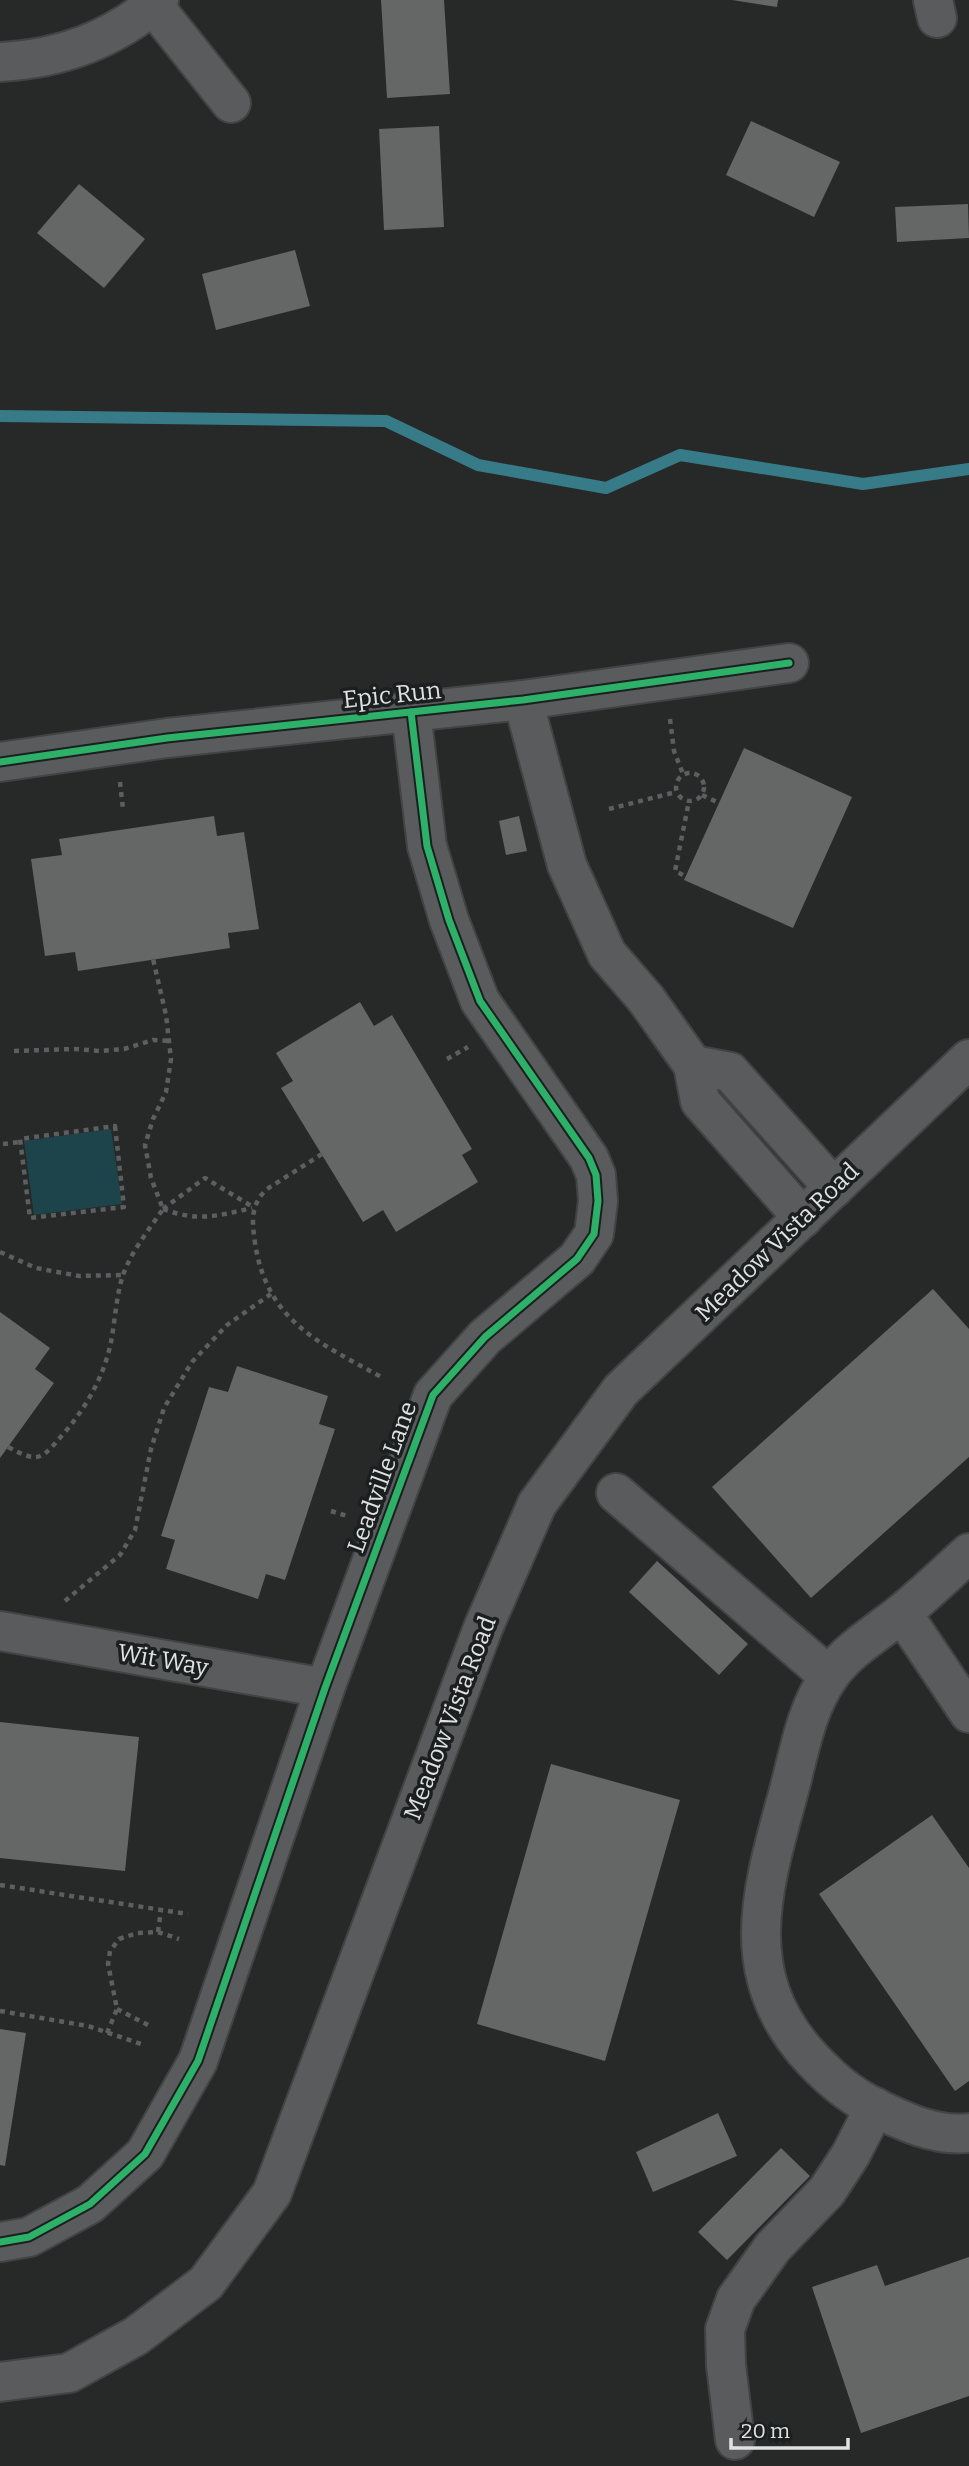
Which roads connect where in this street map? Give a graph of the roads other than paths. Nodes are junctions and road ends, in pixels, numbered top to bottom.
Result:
1 (156, 3) edge
2 (0, 62) edge
3 (231, 103) dead end
4 (789, 663) dead end
5 (523, 700) junction
6 (411, 712) junction
7 (0, 762) edge
8 (969, 1059) edge
9 (693, 1065) junction
10 (754, 1098) junction
11 (722, 1126) junction
12 (834, 1188) junction
13 (803, 1218) junction
14 (616, 1493) dead end
15 (969, 1553) edge
16 (902, 1613) junction
17 (0, 1631) edge
18 (829, 1676) junction
19 (326, 1688) junction
20 (969, 1713) edge
21 (875, 2107) junction
22 (969, 2133) edge
23 (0, 2242) edge
24 (0, 2382) edge
25 (736, 2441) dead end

1 - 2 street
1 - 3 street
4 - 5 street, Epic Run
5 - 6 street, Epic Run
5 - 9 street
6 - 7 street, Epic Run
6 - 19 street, Leadville Lane
8 - 12 street, Meadow Vista Road
9 - 10 street
9 - 11 street
10 - 11 street
10 - 12 street
11 - 13 street
12 - 13 street, Meadow Vista Road
13 - 24 street, Meadow Vista Road
14 - 18 street
15 - 16 street
16 - 18 street
16 - 20 street
17 - 19 street, Wit Way
18 - 21 street
19 - 23 street, Leadville Lane
21 - 22 street
21 - 25 street

